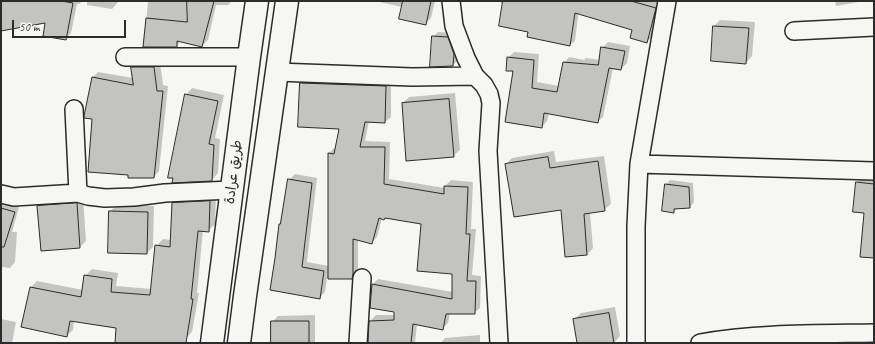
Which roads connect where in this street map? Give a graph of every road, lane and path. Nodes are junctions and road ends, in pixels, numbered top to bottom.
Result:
1 (258, 1) edge
2 (287, 1) edge
3 (451, 1) edge
4 (667, 1) edge
5 (874, 27) edge
6 (794, 31) dead end
7 (249, 56) junction
8 (125, 57) dead end
9 (277, 72) junction
10 (475, 76) junction
11 (74, 109) dead end
12 (639, 164) junction
13 (874, 171) edge
14 (231, 190) junction
15 (78, 193) junction
16 (1, 194) edge
17 (362, 278) dead end
18 (874, 333) edge
19 (213, 336) edge
20 (240, 337) edge
21 (358, 343) edge
22 (499, 343) edge
23 (636, 343) edge
24 (700, 343) edge

1 - 7 main road, طريق عرادة
2 - 9 main road
3 - 10 street
4 - 12 street
5 - 6 street
7 - 8 street
7 - 14 main road, طريق عرادة
9 - 10 street
9 - 20 main road
10 - 22 street
11 - 15 street
12 - 13 street
12 - 23 street
14 - 15 street
14 - 19 main road, طريق عرادة
15 - 16 street
17 - 21 street
18 - 24 street
19 - 20 main road

